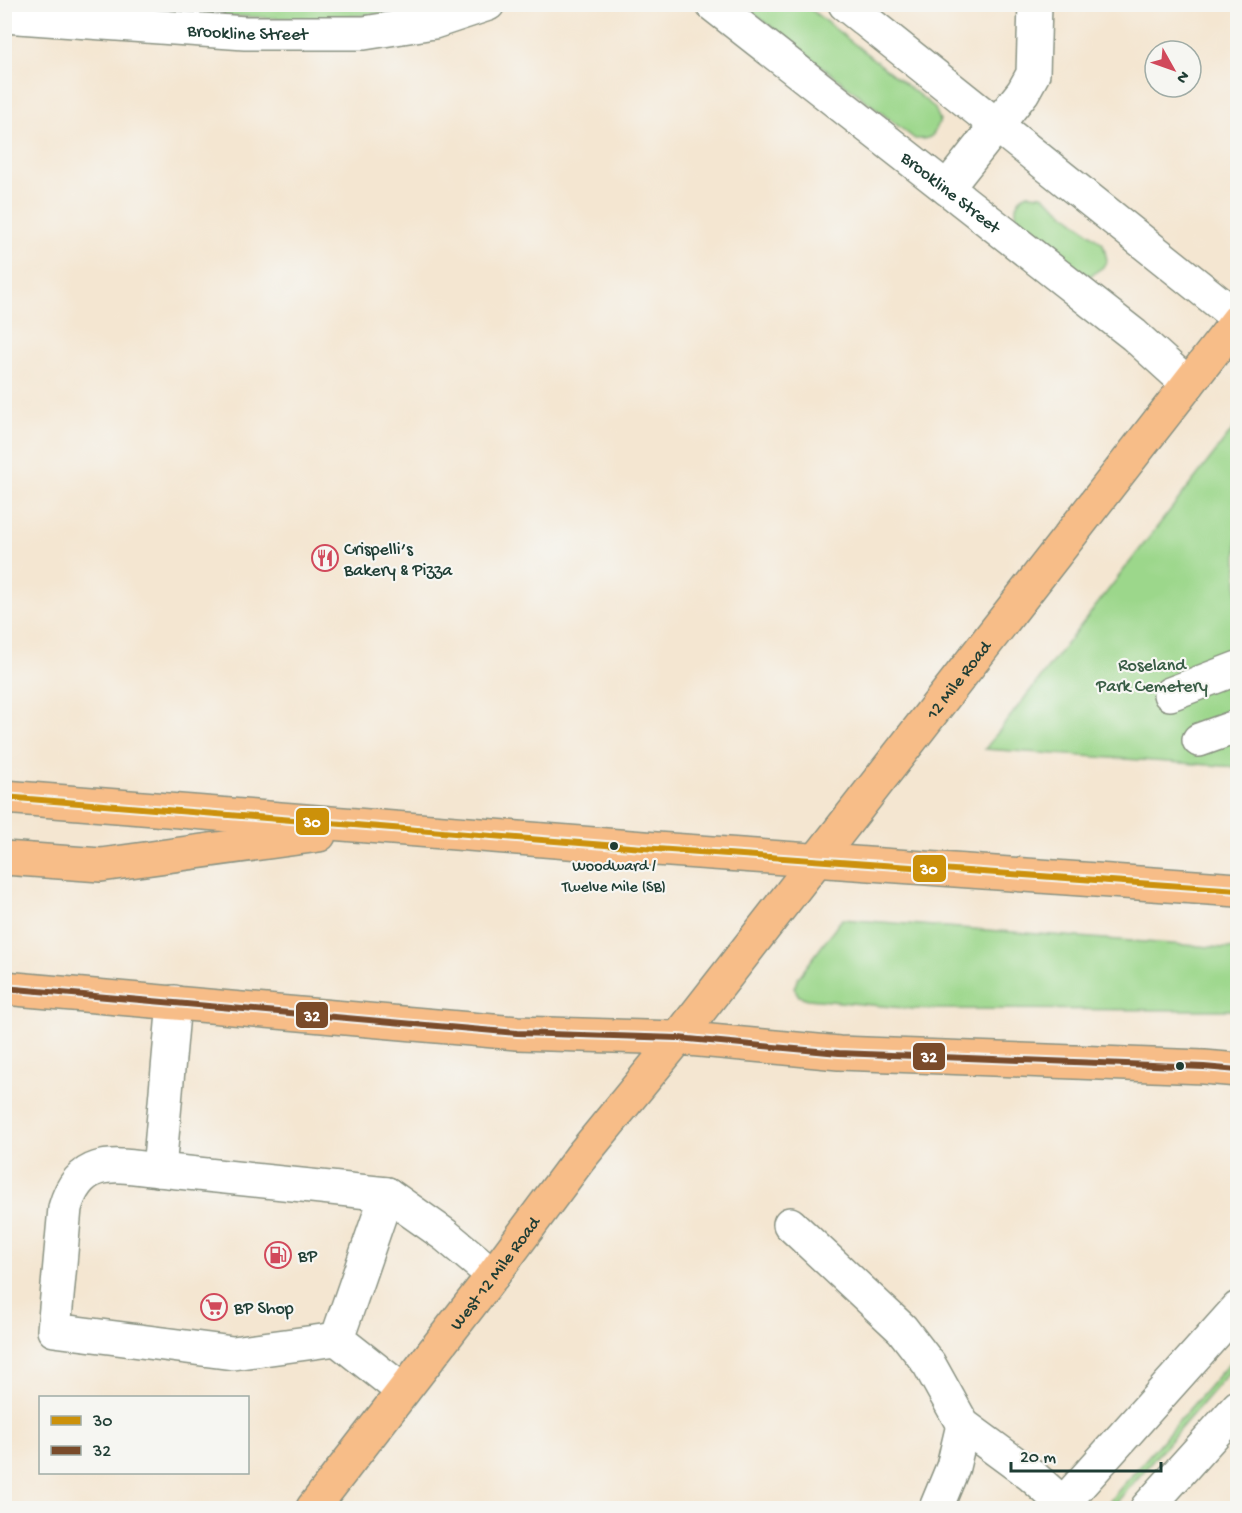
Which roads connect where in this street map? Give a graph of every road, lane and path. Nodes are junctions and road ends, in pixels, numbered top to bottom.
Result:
1 (488, 4) edge
2 (712, 4) edge
3 (845, 4) edge
4 (1035, 4) edge
5 (4, 16) edge
6 (994, 126) junction
7 (947, 189) junction
8 (1238, 319) edge
9 (1188, 384) junction
10 (1238, 668) edge
11 (1170, 694) dead end
12 (1238, 726) edge
13 (1199, 740) dead end
14 (4, 797) edge
15 (386, 826) junction
16 (4, 858) edge
17 (816, 860) junction
18 (1238, 890) edge
19 (4, 988) edge
20 (174, 1002) junction
21 (678, 1038) junction
22 (1238, 1070) edge
23 (159, 1170) junction
24 (387, 1194) junction
25 (790, 1224) dead end
26 (493, 1275) junction
27 (1238, 1308) edge
28 (337, 1339) junction
29 (403, 1391) junction
30 (1238, 1407) edge
31 (963, 1425) junction
32 (1064, 1507) edge
33 (313, 1509) edge
34 (936, 1509) edge
35 (1147, 1509) edge

1 - 5 street, Brookline Street
2 - 7 street, Brookline Street
3 - 6 street
4 - 6 street
6 - 7 street
6 - 8 street
7 - 9 street, Brookline Street
8 - 9 main road, 12 Mile Road
9 - 17 main road, 12 Mile Road
10 - 11 street
12 - 13 street
14 - 15 main road
15 - 16 main road
15 - 17 main road
17 - 18 main road
17 - 21 main road, 12 Mile Road
19 - 20 main road
20 - 21 main road
20 - 23 street
21 - 22 main road
21 - 26 main road, West 12 Mile Road
23 - 24 street
23 - 28 street
24 - 26 street
24 - 28 street
25 - 31 street
26 - 29 main road, West 12 Mile Road
27 - 32 street
28 - 29 street
29 - 33 main road, West 12 Mile Road
30 - 35 street
31 - 32 street
31 - 34 street

